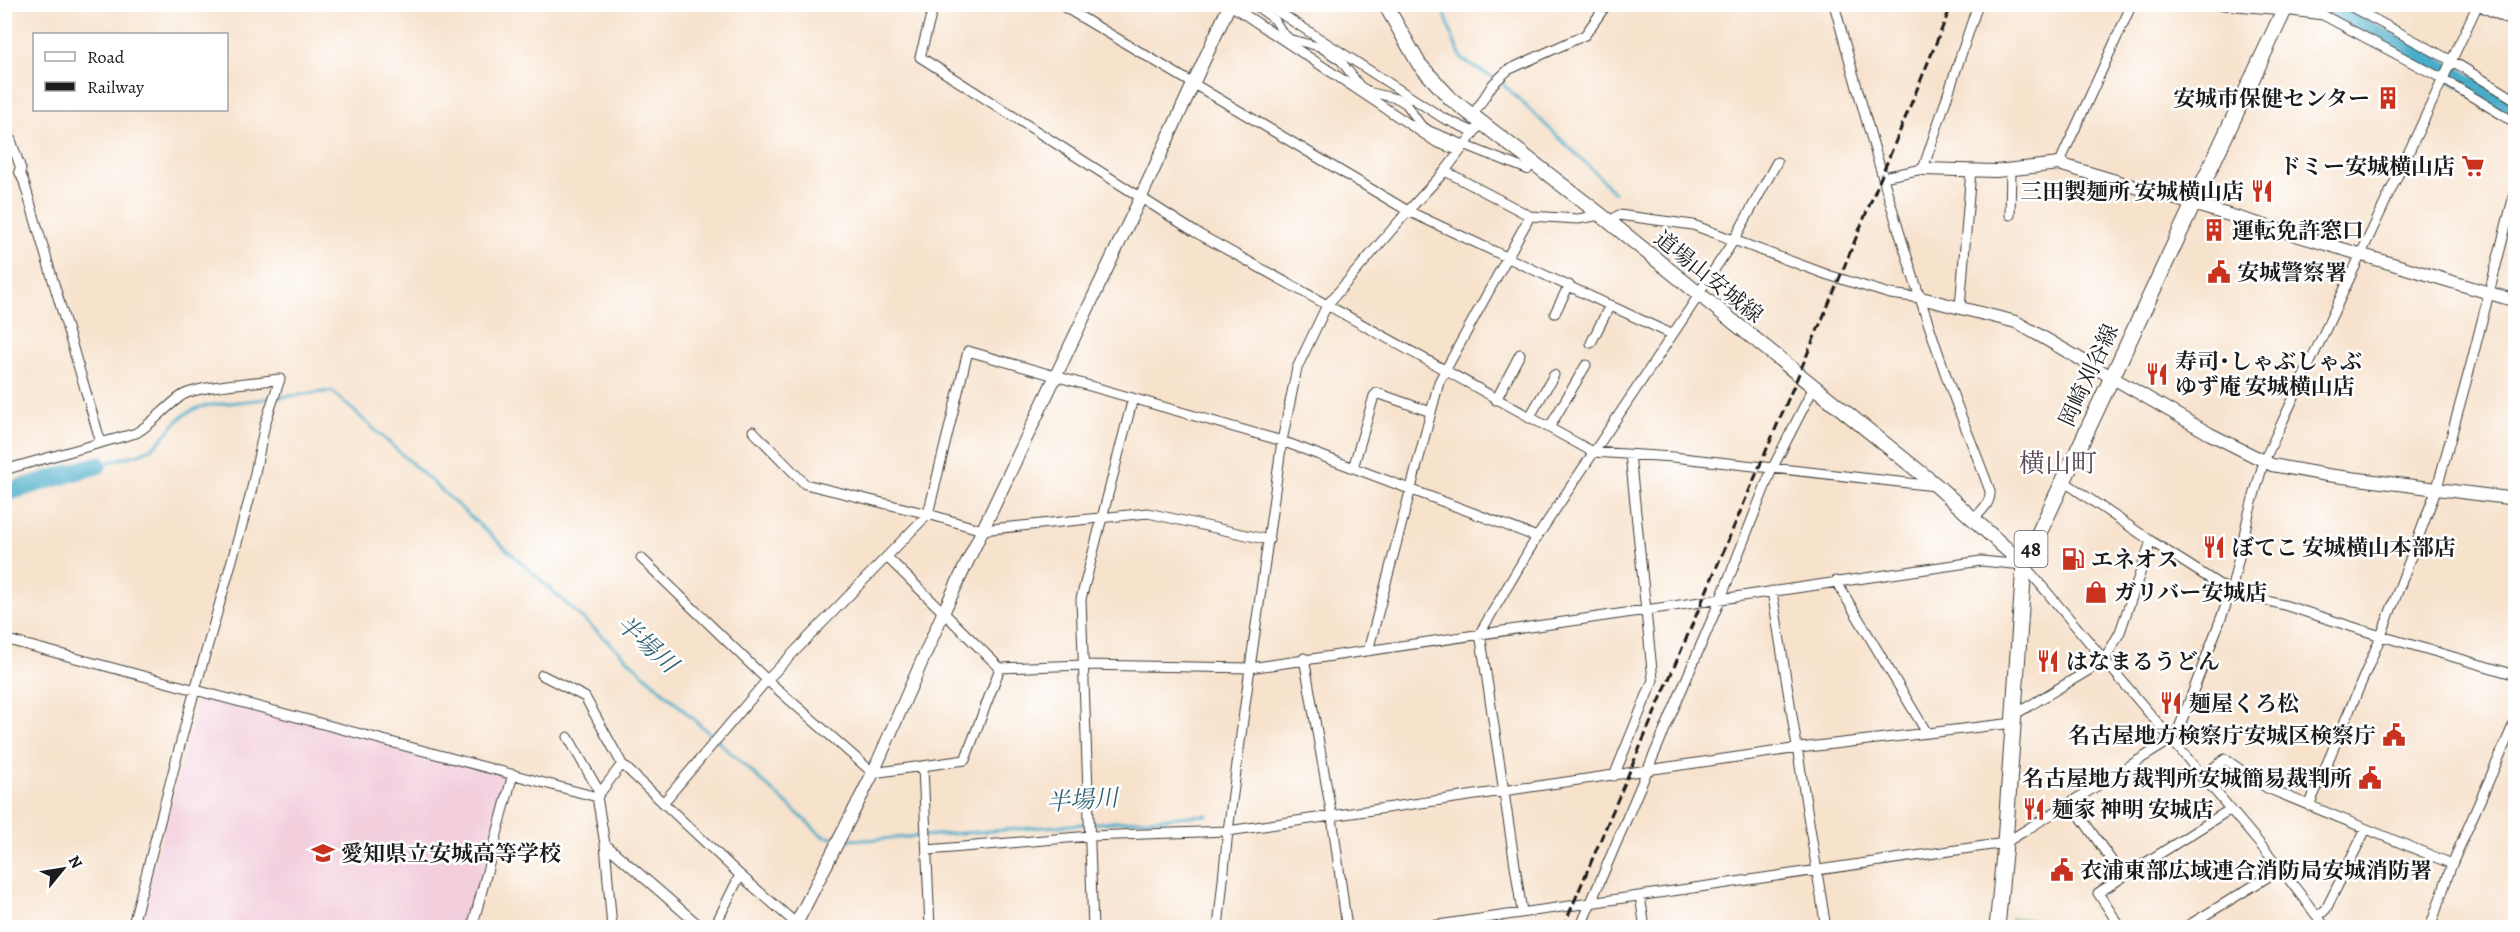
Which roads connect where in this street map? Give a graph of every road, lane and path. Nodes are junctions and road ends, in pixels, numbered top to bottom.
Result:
1 (934, 4) edge
2 (1059, 4) edge
3 (1253, 4) edge
4 (1266, 4) edge
5 (1385, 4) edge
6 (1607, 4) edge
7 (1834, 4) edge
8 (1978, 4) edge
9 (2132, 4) edge
10 (2213, 4) edge
11 (2346, 4) edge
12 (1230, 5) edge
13 (2478, 5) edge
14 (2285, 7) edge
15 (2516, 23) edge
16 (2451, 63) junction
17 (2444, 77) junction
18 (1194, 83) junction
19 (2516, 100) edge
20 (4, 120) edge
21 (1476, 123) junction
22 (2516, 123) edge
23 (1462, 148) junction
24 (1777, 162) dead end
25 (2059, 164) junction
26 (1923, 168) junction
27 (2011, 169) junction
28 (1528, 170) dead end
29 (1971, 170) junction
30 (1445, 171) junction
31 (1883, 177) junction
32 (2516, 187) edge
33 (1140, 199) junction
34 (2193, 204) junction
35 (1408, 211) junction
36 (2010, 215) dead end
37 (1530, 216) junction
38 (1605, 218) junction
39 (1734, 240) junction
40 (1509, 256) junction
41 (2362, 256) junction
42 (1569, 285) junction
43 (2489, 293) junction
44 (1698, 294) junction
45 (1921, 298) junction
46 (2516, 301) edge
47 (1327, 305) junction
48 (1610, 305) junction
49 (1960, 308) junction
50 (1555, 313) dead end
51 (1671, 334) junction
52 (1591, 343) dead end
53 (1520, 354) dead end
54 (1586, 365) dead end
55 (1444, 370) junction
56 (1554, 375) dead end
57 (1054, 377) junction
58 (2112, 378) junction
59 (1814, 387) junction
60 (1133, 398) junction
61 (1496, 400) junction
62 (1431, 412) junction
63 (1530, 418) junction
64 (1549, 428) junction
65 (753, 431) dead end
66 (1282, 441) junction
67 (101, 443) junction
68 (1593, 452) junction
69 (1630, 454) junction
70 (2264, 461) junction
71 (1353, 468) junction
72 (1772, 469) junction
73 (4, 470) edge
74 (2062, 480) junction
75 (1937, 486) junction
76 (2437, 488) junction
77 (1411, 491) junction
78 (2516, 499) edge
79 (928, 514) junction
80 (1102, 518) junction
81 (1974, 519) junction
82 (982, 530) junction
83 (1537, 537) junction
84 (1269, 540) junction
85 (2151, 541) junction
86 (887, 556) junction
87 (641, 558) dead end
88 (2024, 565) junction
89 (1836, 581) junction
90 (1772, 591) junction
91 (2231, 592) junction
92 (1721, 598) junction
93 (1644, 610) junction
94 (943, 613) junction
95 (1480, 633) junction
96 (2380, 636) junction
97 (4, 639) edge
98 (1368, 651) junction
99 (1304, 658) junction
100 (2104, 661) junction
101 (1083, 665) junction
102 (1000, 668) junction
103 (1250, 668) junction
104 (542, 675) dead end
105 (2516, 675) edge
106 (767, 680) junction
107 (195, 690) junction
108 (2014, 719) junction
109 (2516, 719) edge
110 (1926, 733) junction
111 (568, 737) dead end
112 (2171, 740) junction
113 (1798, 748) junction
114 (622, 764) junction
115 (923, 767) junction
116 (873, 772) junction
117 (1647, 772) junction
118 (513, 774) junction
119 (1614, 776) junction
120 (2201, 777) junction
121 (1504, 792) junction
122 (598, 795) junction
123 (663, 803) junction
124 (2071, 803) junction
125 (2309, 806) junction
126 (2229, 810) junction
127 (1332, 817) junction
128 (2366, 829) junction
129 (1228, 831) junction
130 (1090, 836) junction
131 (2005, 843) junction
132 (605, 844) junction
133 (928, 850) junction
134 (2452, 864) junction
135 (1818, 869) junction
136 (2281, 869) junction
137 (740, 875) junction
138 (2123, 877) junction
139 (1640, 896) junction
140 (1590, 904) junction
141 (1522, 912) junction
142 (2318, 917) junction
143 (797, 926) edge
144 (132, 927) edge
145 (472, 927) edge
146 (612, 927) edge
147 (702, 927) edge
148 (714, 927) edge
149 (930, 927) edge
150 (1093, 927) edge
151 (1218, 927) edge
152 (1347, 927) edge
153 (1417, 927) edge
154 (1580, 927) edge
155 (1645, 927) edge
156 (1826, 927) edge
157 (1997, 927) edge
158 (2121, 927) edge
159 (2184, 927) edge
160 (2326, 927) edge
161 (2430, 927) edge

1 - 33 street
2 - 18 street
3 - 23 street
4 - 21 street
5 - 21 main road, 道場山安城線
6 - 21 street
7 - 31 street
8 - 26 street
9 - 25 street
10 - 14 street
11 - 16 street
12 - 18 street
12 - 23 street
13 - 15 street
13 - 16 street
14 - 17 street
14 - 34 main road, 岡崎刈谷線 / 48
16 - 17 street
16 - 19 street
17 - 22 street
17 - 41 street
18 - 33 street
18 - 35 street
20 - 67 street
21 - 23 street
21 - 38 main road, 道場山安城線
23 - 28 street
23 - 30 street
24 - 39 street
25 - 27 street
25 - 34 street
26 - 29 street
26 - 31 street
27 - 29 street
27 - 36 street
29 - 49 street
30 - 35 street
30 - 37 street
31 - 45 street
32 - 43 street
33 - 47 street
33 - 57 street
34 - 41 street
34 - 58 main road, 岡崎刈谷線 / 48
35 - 40 street
35 - 47 street
37 - 38 street
37 - 40 street
38 - 39 street
38 - 44 main road, 道場山安城線
39 - 44 street
39 - 45 street
40 - 42 street
40 - 55 street
41 - 43 street
41 - 70 street
42 - 48 street
42 - 50 street
43 - 46 street
43 - 76 street
44 - 51 street
44 - 59 main road, 道場山安城線
45 - 49 street
45 - 81 street
47 - 55 street
47 - 66 street
48 - 51 street
48 - 52 street
49 - 58 street
51 - 68 street
53 - 61 street
54 - 64 street
55 - 61 street
55 - 62 street
56 - 63 street
57 - 60 street
57 - 79 street
57 - 82 street
58 - 70 street
58 - 74 main road, 岡崎刈谷線 / 48
59 - 72 street
59 - 75 main road, 道場山安城線
60 - 66 street
60 - 80 street
61 - 63 street
62 - 71 street
62 - 77 street
63 - 64 street
64 - 68 street
65 - 79 street
66 - 71 street
66 - 84 street
67 - 73 street
67 - 107 street
68 - 69 street
68 - 83 street
69 - 72 street
69 - 93 street
70 - 76 street
70 - 91 street
71 - 77 street
72 - 75 street
72 - 92 street
74 - 85 street
74 - 88 main road, 岡崎刈谷線 / 48
75 - 81 main road, 道場山安城線
76 - 78 street
76 - 96 street
77 - 83 street
77 - 98 street
79 - 82 street
79 - 86 street
80 - 82 street
80 - 84 street
80 - 101 street
81 - 88 main road, 道場山安城線
82 - 94 street
83 - 95 street
84 - 103 street
85 - 91 street
85 - 100 street
86 - 94 street
86 - 106 street
87 - 106 street
88 - 89 street
88 - 100 street
88 - 108 main road, 岡崎刈谷線 / 48
89 - 90 street
89 - 110 street
90 - 92 street
90 - 113 street
91 - 96 street
91 - 112 street
92 - 93 street
92 - 117 street
93 - 95 street
93 - 119 street
94 - 102 street
94 - 116 street
95 - 98 street
95 - 121 street
96 - 105 street
96 - 125 street
97 - 107 street
98 - 99 street
99 - 103 street
99 - 127 street
100 - 108 street
100 - 112 street
101 - 102 street
101 - 103 street
101 - 130 street
102 - 115 street
103 - 129 street
104 - 114 street
106 - 116 street
106 - 123 street
107 - 118 street
107 - 144 street
108 - 110 street
108 - 131 main road, 岡崎刈谷線 / 48
109 - 134 street
110 - 113 street
111 - 122 street
112 - 120 street
112 - 124 street
113 - 117 street
113 - 135 street
114 - 122 street
114 - 123 street
115 - 116 street
115 - 133 street
116 - 143 street
117 - 119 street
117 - 140 street
118 - 122 street
118 - 145 street
119 - 121 street
120 - 125 street
120 - 126 street
121 - 127 street
121 - 141 street
122 - 132 street
123 - 137 street
124 - 131 street
124 - 138 street
125 - 128 street
126 - 136 street
126 - 138 street
127 - 129 street
127 - 152 street
128 - 134 street
128 - 142 street
129 - 130 street
129 - 151 street
130 - 133 street
130 - 150 street
131 - 135 street
131 - 157 main road, 岡崎刈谷線 / 48
132 - 146 street
132 - 147 street
133 - 149 street
134 - 161 street
135 - 139 street
135 - 156 street
136 - 142 street
136 - 159 street
137 - 143 street
137 - 148 street
138 - 158 street
139 - 140 street
139 - 155 street
140 - 141 street
140 - 154 street
141 - 153 street
142 - 160 street

